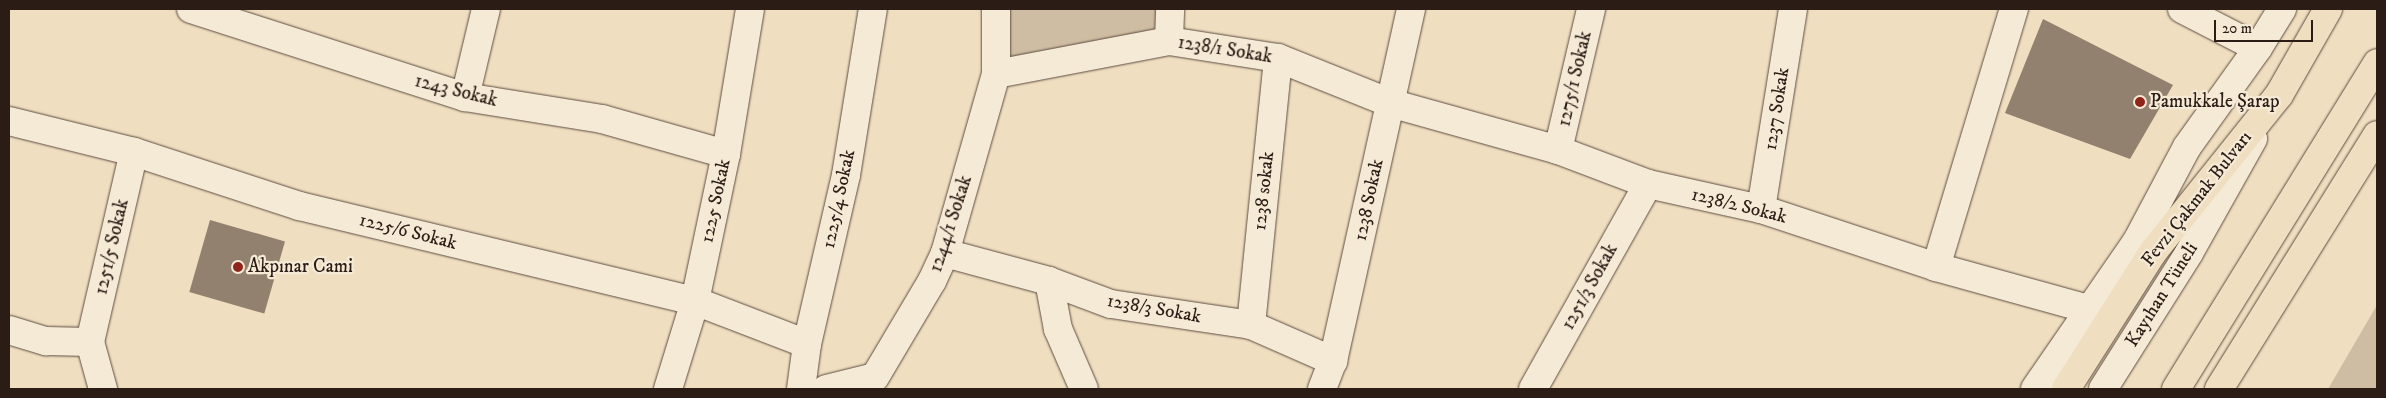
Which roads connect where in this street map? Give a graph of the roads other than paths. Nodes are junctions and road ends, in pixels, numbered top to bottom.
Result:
1 (191, 9) edge
2 (486, 9) edge
3 (750, 9) edge
4 (873, 9) edge
5 (996, 9) edge
6 (1170, 9) edge
7 (1411, 9) edge
8 (1591, 9) edge
9 (1793, 9) edge
10 (2014, 9) edge
11 (2182, 9) edge
12 (2282, 9) edge
13 (2328, 9) edge
14 (1169, 41) junction
15 (2258, 48) junction
16 (1278, 58) junction
17 (2377, 63) edge
18 (996, 74) junction
19 (2278, 95) junction
20 (465, 97) junction
21 (1390, 103) junction
22 (9, 120) edge
23 (2377, 135) edge
24 (1558, 150) junction
25 (134, 152) junction
26 (726, 154) junction
27 (1648, 184) junction
28 (1761, 209) junction
29 (945, 253) junction
30 (1936, 267) junction
31 (1049, 281) junction
32 (695, 301) junction
33 (2088, 309) junction
34 (1251, 325) junction
35 (9, 330) edge
36 (90, 342) junction
37 (807, 344) junction
38 (1333, 361) junction
39 (103, 389) edge
40 (668, 389) edge
41 (801, 389) edge
42 (826, 389) edge
43 (1084, 389) edge
44 (1322, 389) edge
45 (1533, 389) edge
46 (2035, 389) edge
47 (2066, 389) edge
48 (2104, 389) edge
49 (2176, 389) edge
50 (2219, 389) edge

1 - 20 street, 1243 Sokak
2 - 20 street
3 - 26 street, 1225 Sokak
4 - 37 street, 1225/4 Sokak
5 - 18 street, 1244/1 Sokak
6 - 14 street
7 - 21 street, 1238 Sokak
8 - 24 street, 1275/1 Sokak
9 - 28 street, 1237 Sokak
10 - 30 street
11 - 15 street
12 - 15 street
13 - 19 main road, Fevzi Çakmak Bulvarı
14 - 16 street, 1238/1 Sokak
14 - 18 street, 1238/1 Sokak
15 - 33 street
16 - 21 street, 1238/1 Sokak
16 - 34 street, 1238 sokak
17 - 49 main road
18 - 29 street, 1244/1 Sokak
19 - 47 main road, Fevzi Çakmak Bulvarı
19 - 48 street, Kayıhan Tüneli
20 - 26 street, 1243 Sokak
21 - 24 street, 1238/2 Sokak
21 - 38 street, 1238 Sokak
22 - 25 street, 1225/6 Sokak
23 - 50 main road
24 - 27 street, 1238/2 Sokak
25 - 32 street, 1225/6 Sokak
25 - 36 street, 1251/5 Sokak
26 - 32 street, 1225 Sokak
27 - 28 street, 1238/2 Sokak
27 - 45 street, 1251/3 Sokak
28 - 30 street, 1238/2 Sokak
29 - 31 street, 1238/3 Sokak
29 - 42 street, 1244/1 Sokak
30 - 33 street, 1238/2 Sokak
31 - 34 street, 1238/3 Sokak
31 - 43 street
32 - 37 street, 1225/6 Sokak
32 - 40 street, 1225 Sokak
33 - 46 street
34 - 38 street, 1238/3 Sokak
35 - 36 street
36 - 39 street
37 - 41 street, 1225/4 Sokak
38 - 44 street, 1238 Sokak

